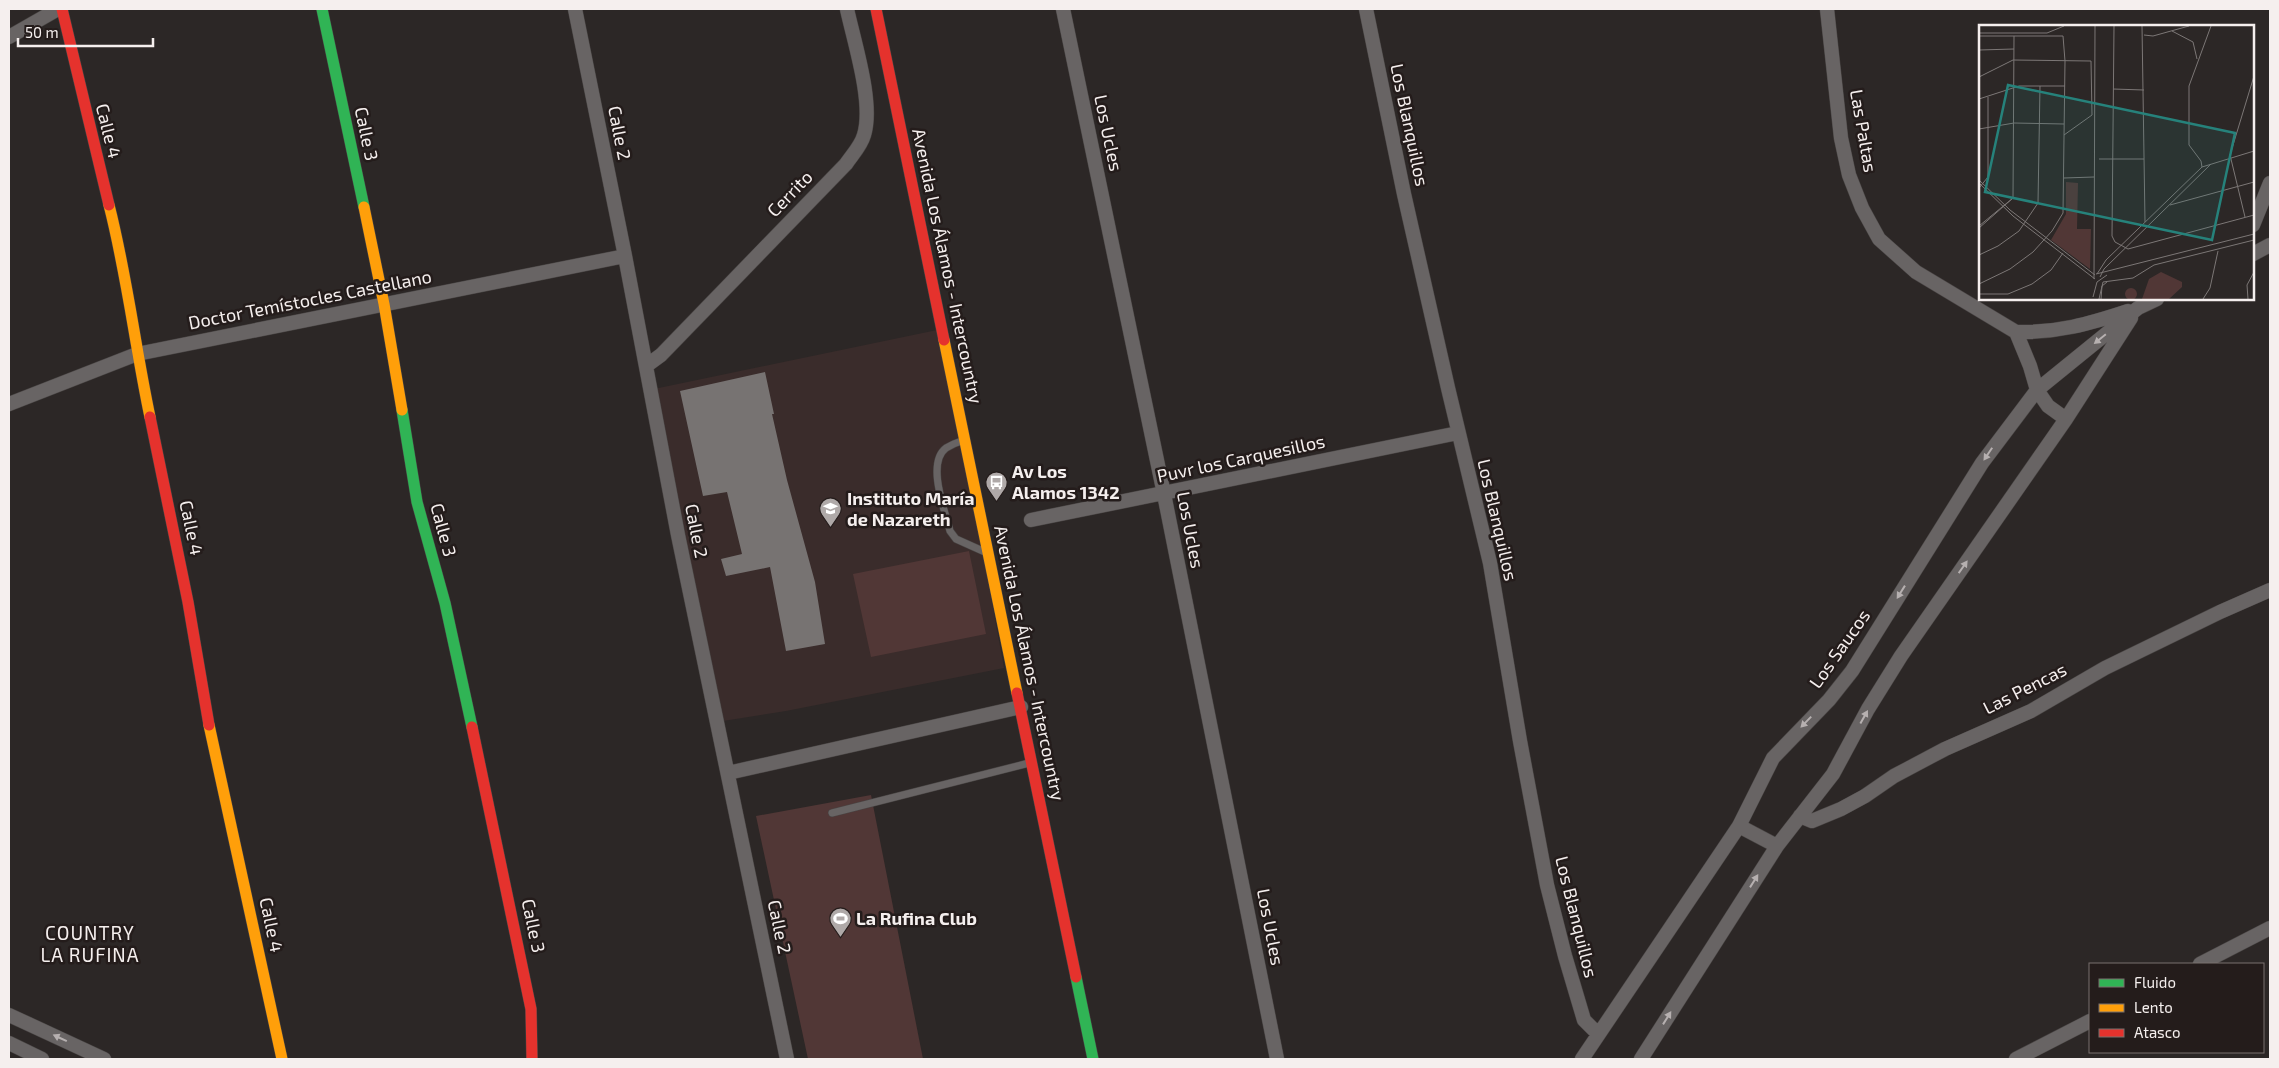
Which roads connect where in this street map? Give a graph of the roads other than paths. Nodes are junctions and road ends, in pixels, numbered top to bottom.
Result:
1 (58, 9) edge
2 (62, 9) edge
3 (322, 9) edge
4 (575, 9) edge
5 (847, 9) edge
6 (876, 9) edge
7 (1062, 9) edge
8 (1366, 9) edge
9 (1827, 9) edge
10 (9, 37) edge
11 (2270, 183) edge
12 (2254, 223) edge
13 (2270, 246) edge
14 (2254, 254) edge
15 (625, 256) junction
16 (2155, 300) edge
17 (384, 304) junction
18 (2138, 308) junction
19 (2016, 332) junction
20 (137, 354) junction
21 (646, 366) junction
22 (2037, 390) junction
23 (9, 404) edge
24 (2066, 419) junction
25 (1458, 433) junction
26 (964, 440) junction
27 (1164, 494) junction
28 (1031, 520) dead end
29 (987, 553) junction
30 (2270, 590) edge
31 (1021, 707) junction
32 (1032, 762) junction
33 (728, 773) junction
34 (832, 813) dead end
35 (1800, 816) junction
36 (1739, 826) junction
37 (1777, 846) junction
38 (2270, 928) edge
39 (2202, 963) edge
40 (9, 1014) edge
41 (2089, 1022) edge
42 (1598, 1034) junction
43 (9, 1043) edge
44 (281, 1058) edge
45 (42, 1059) edge
46 (104, 1059) edge
47 (532, 1059) edge
48 (787, 1059) edge
49 (1093, 1059) edge
50 (1277, 1059) edge
51 (1582, 1059) edge
52 (1641, 1059) edge
53 (2016, 1059) edge

1 - 10 street
2 - 20 street, Calle 4
3 - 17 street, Calle 3
4 - 15 street, Calle 2
5 - 21 street, Cerrito
6 - 26 street, Avenida Los Álamos - Intercountry
7 - 27 street, Los Ucles
8 - 25 street, Los Blanquillos
9 - 19 street, Las Paltas
11 - 12 street
13 - 14 street
15 - 17 street, Doctor Temístocles Castellano
15 - 21 street, Calle 2
16 - 18 street, Los Saucos
17 - 20 street, Doctor Temístocles Castellano
17 - 47 street, Calle 3
18 - 19 street
18 -> 22 street, Los Saucos
18 - 24 street
19 - 22 street
20 - 23 street, Doctor Temístocles Castellano
20 - 44 street, Calle 4
21 - 33 street, Calle 2
22 - 24 street
22 -> 36 street, Los Saucos
35 -> 24 street
25 - 27 street, Puvr los Carquesillos
25 - 42 street, Los Blanquillos
26 - 29 street, Avenida Los Álamos - Intercountry
26 - 29 lane
27 - 28 street, Puvr los Carquesillos
27 - 50 street, Los Ucles
29 - 31 street, Avenida Los Álamos - Intercountry
30 - 35 street, Las Pencas
31 - 32 street, Avenida Los Álamos - Intercountry
31 - 33 street
32 - 34 lane
32 - 49 street, Avenida Los Álamos - Intercountry
33 - 48 street, Calle 2
35 - 37 street
36 - 37 street
36 - 42 street, Los Saucos
52 -> 37 street
38 - 39 street
46 -> 40 street
41 - 53 street
42 - 51 street, Los Saucos
43 - 45 street

